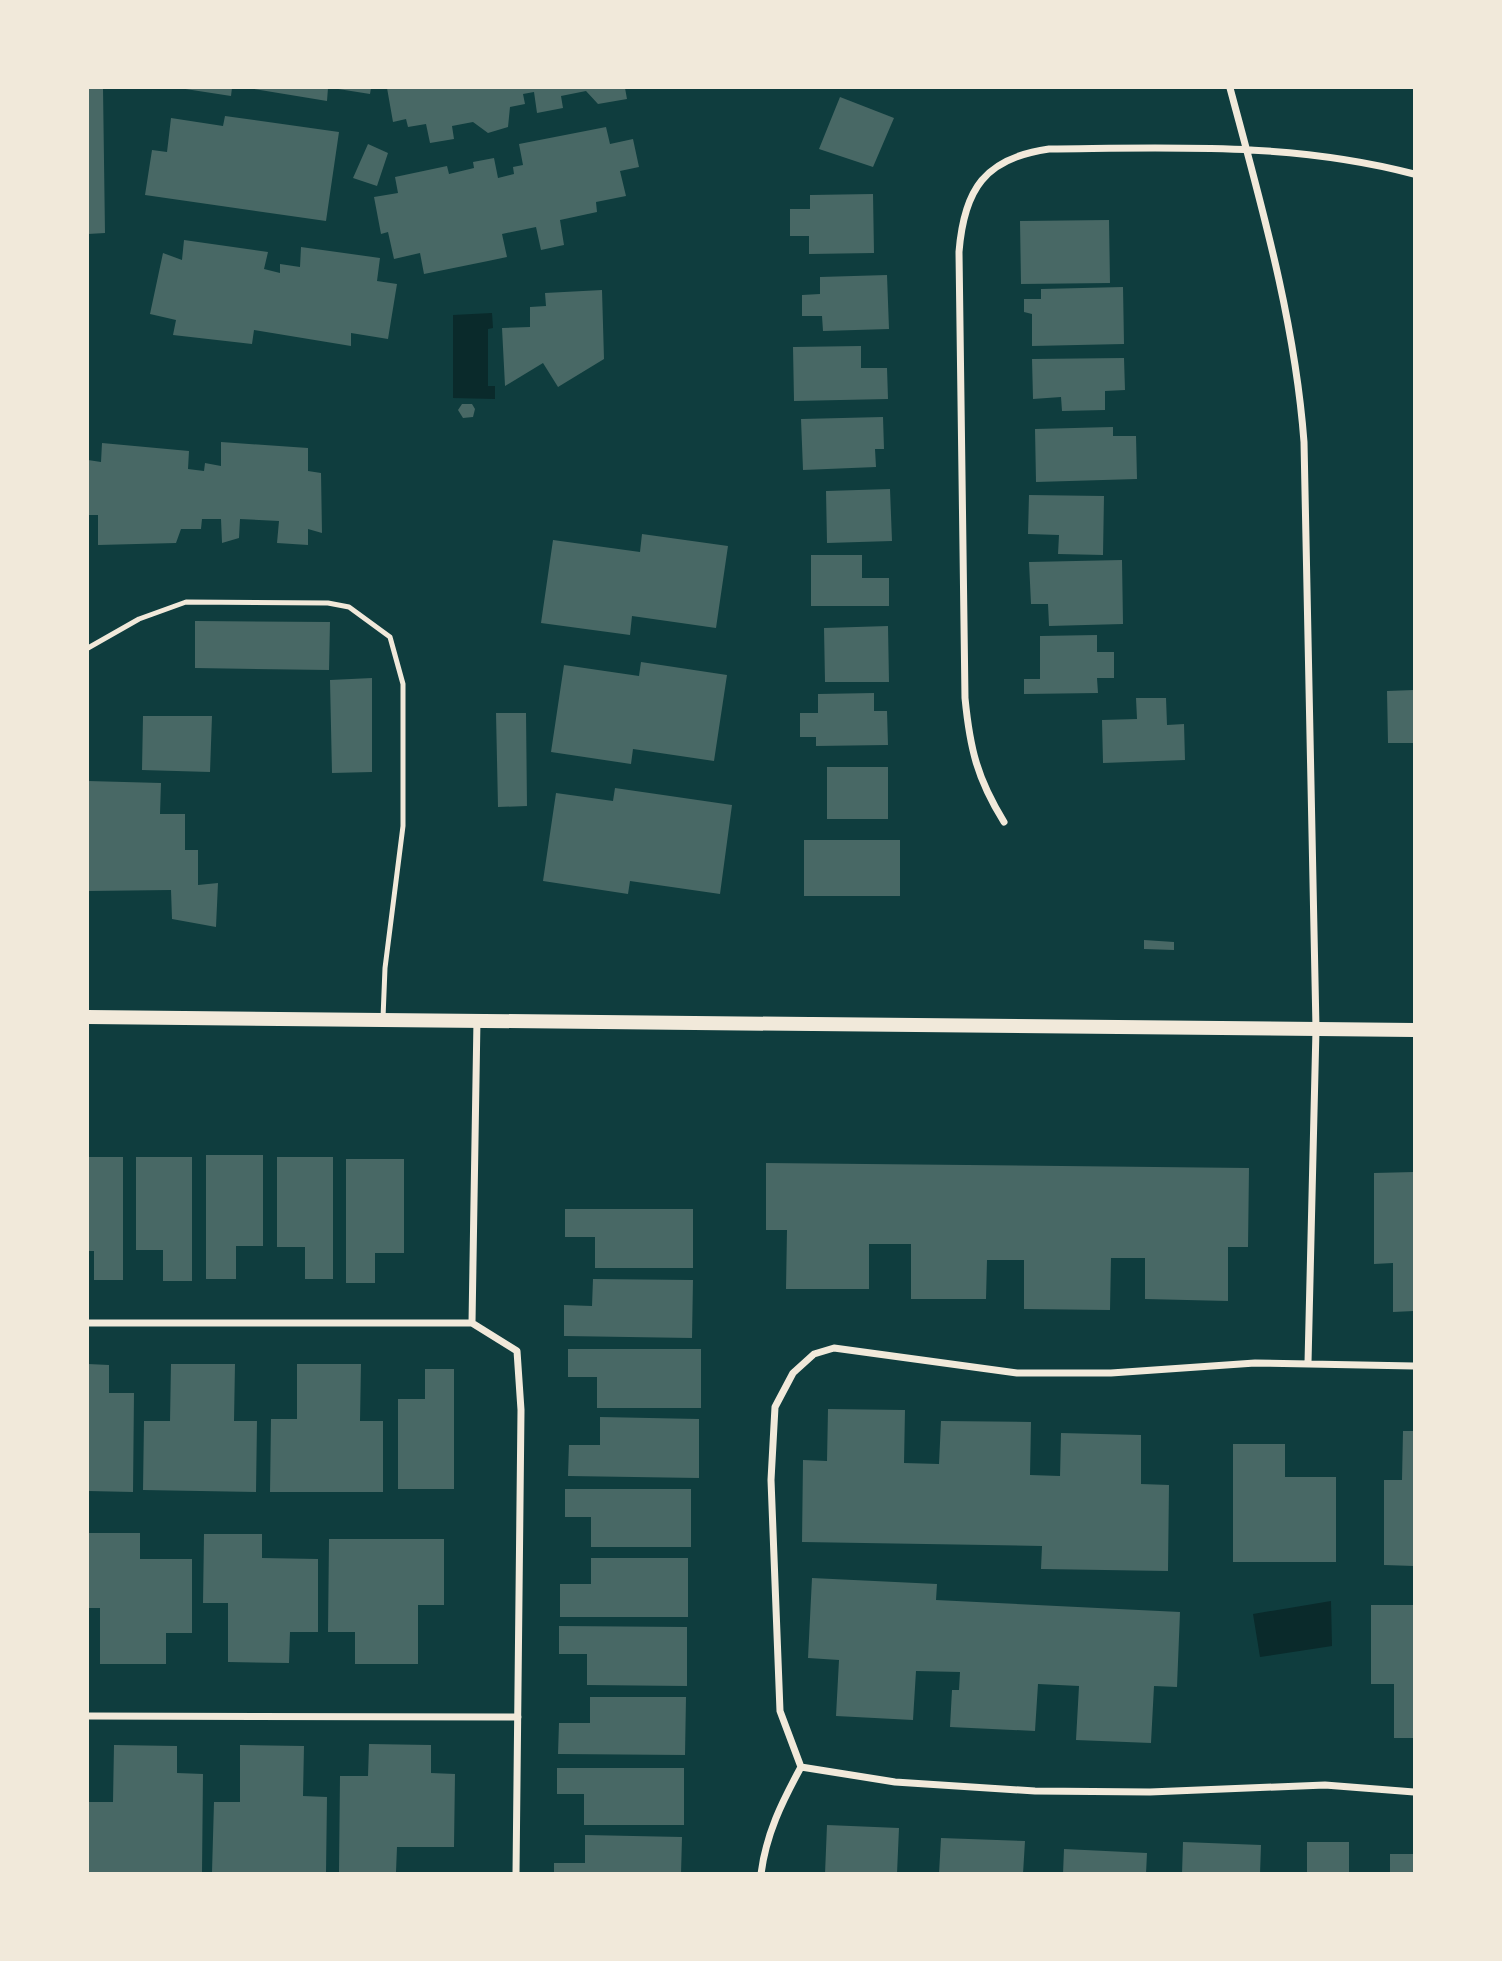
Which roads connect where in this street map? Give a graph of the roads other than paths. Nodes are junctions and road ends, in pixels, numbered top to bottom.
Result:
1 (1230, 88) edge
2 (1246, 149) junction
3 (1415, 174) edge
4 (88, 648) edge
5 (1004, 822) dead end
6 (88, 1017) edge
7 (383, 1018) junction
8 (477, 1019) junction
9 (1316, 1029) junction
10 (1415, 1030) edge
11 (88, 1323) edge
12 (472, 1323) junction
13 (1308, 1363) junction
14 (1415, 1366) edge
15 (88, 1716) edge
16 (518, 1717) junction
17 (801, 1767) junction
18 (1415, 1792) edge
19 (516, 1874) edge
20 (761, 1874) edge

1 - 2 street
2 - 3 street
2 - 5 street
2 - 9 street
4 - 7 lane
6 - 7 main road
7 - 8 main road
8 - 9 main road
8 - 12 street
9 - 10 main road
9 - 13 street
11 - 12 street
12 - 16 street
13 - 14 street
13 - 17 street
15 - 16 street
16 - 19 street
17 - 18 street
17 - 20 street

